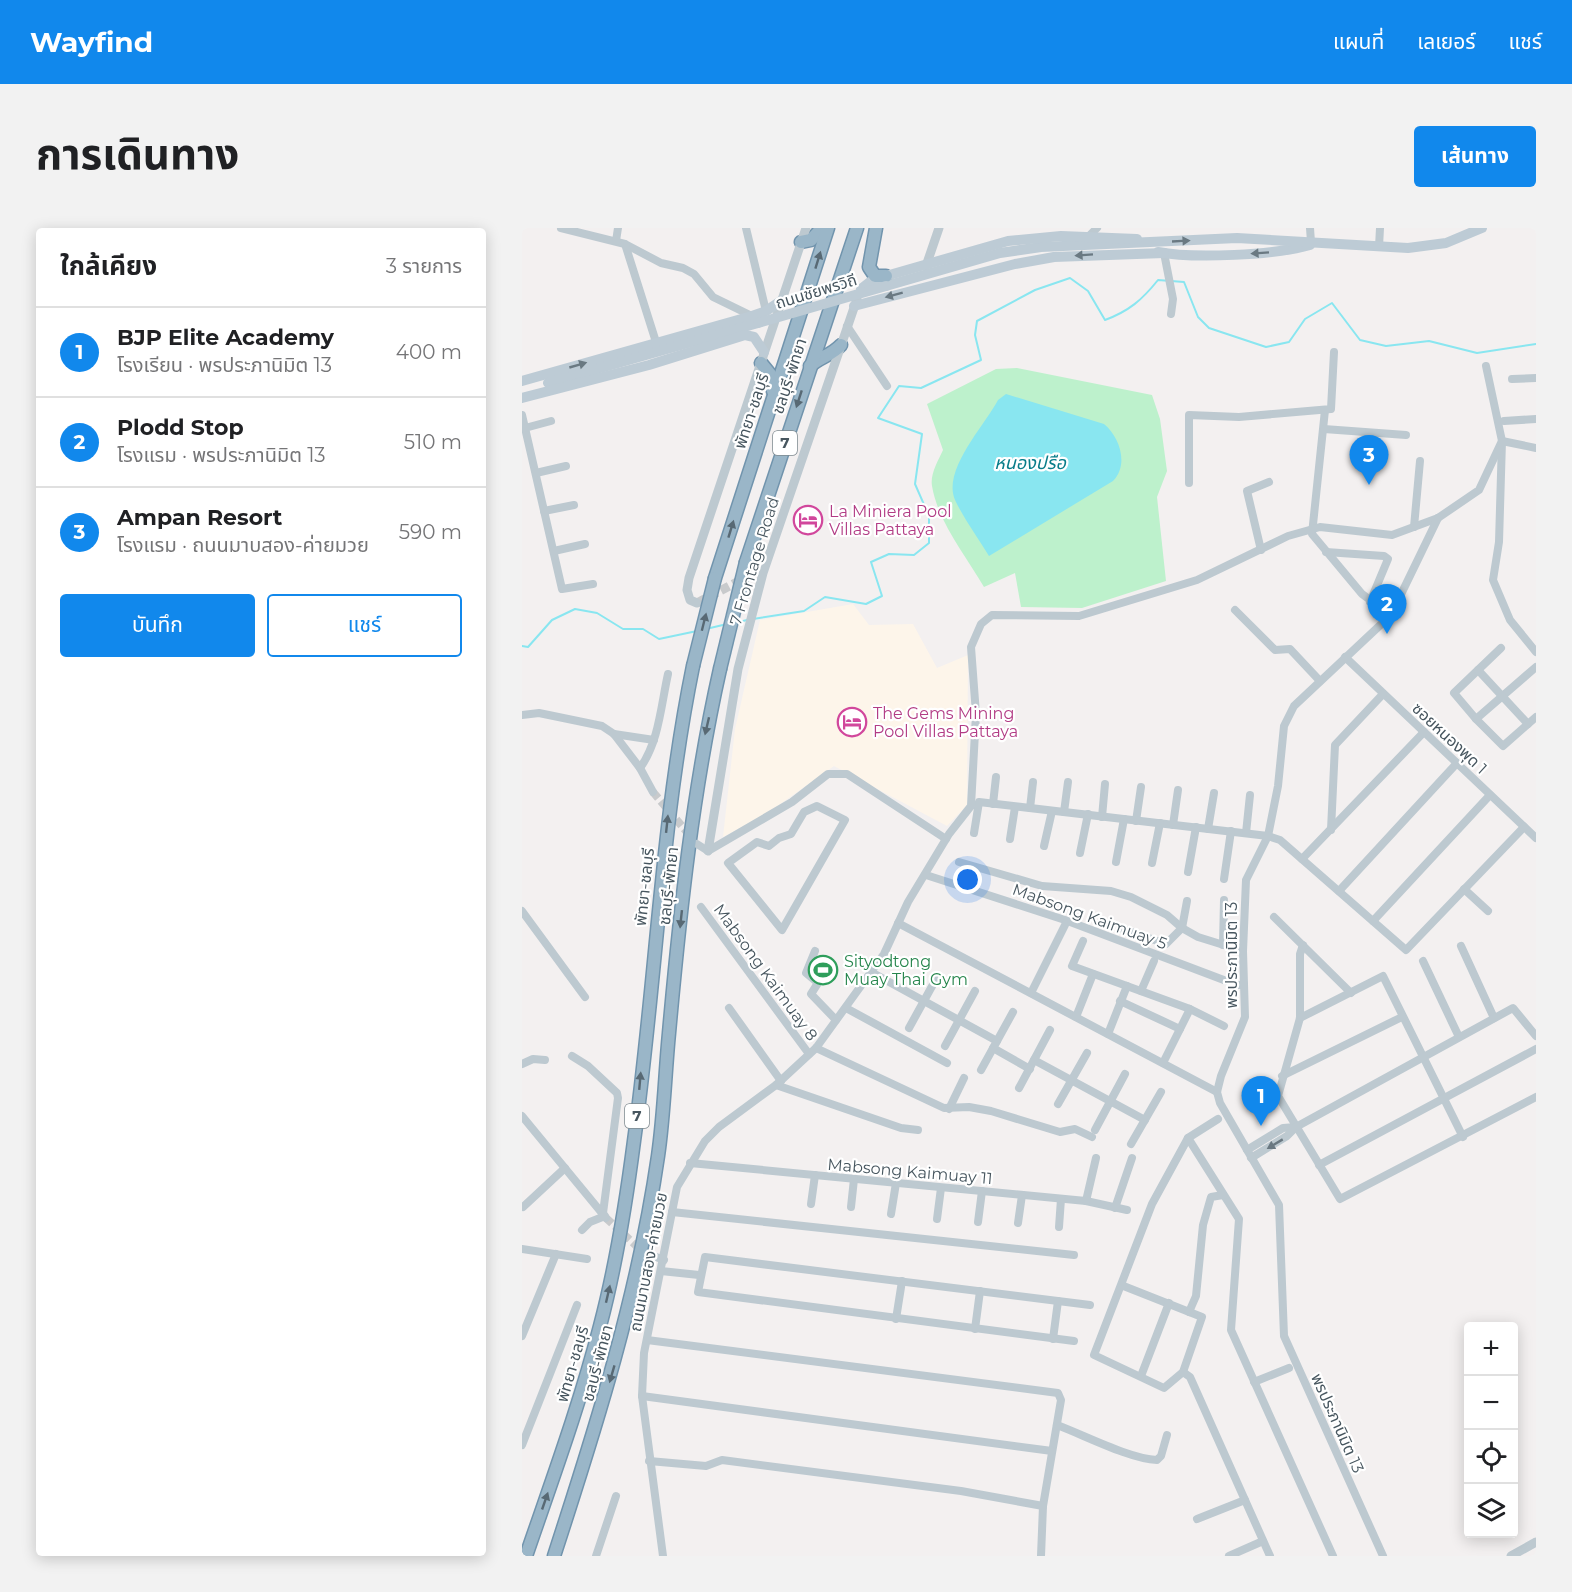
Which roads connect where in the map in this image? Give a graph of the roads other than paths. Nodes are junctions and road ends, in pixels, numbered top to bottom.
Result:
1 (561, 228) edge
2 (618, 228) edge
3 (746, 228) edge
4 (806, 228) edge
5 (822, 228) edge
6 (828, 228) edge
7 (857, 228) edge
8 (876, 228) edge
9 (939, 228) edge
10 (1310, 228) edge
11 (1380, 228) edge
12 (1482, 228) edge
13 (1093, 232) edge
14 (1238, 238) junction
15 (616, 241) junction
16 (801, 242) junction
17 (1159, 242) junction
18 (1314, 243) junction
19 (625, 244) junction
20 (1123, 245) junction
21 (1379, 247) junction
22 (1164, 253) junction
23 (1235, 254) junction
24 (926, 266) junction
25 (885, 281) junction
26 (861, 289) joint
27 (781, 301) junction
28 (854, 306) junction
29 (766, 311) junction
30 (1171, 314) dead end
31 (755, 320) junction
32 (847, 326) junction
33 (745, 335) junction
34 (656, 342) junction
35 (841, 345) junction
36 (1334, 352) dead end
37 (763, 358) junction
38 (810, 366) junction
39 (1486, 366) dead end
40 (1536, 378) edge
41 (1512, 379) dead end
42 (522, 381) edge
43 (887, 386) dead end
44 (522, 391) edge
45 (774, 396) junction
46 (522, 398) edge
47 (1325, 410) junction
48 (522, 415) edge
49 (1536, 418) edge
50 (1504, 421) dead end
51 (551, 422) dead end
52 (525, 428) junction
53 (1324, 429) junction
54 (1406, 435) dead end
55 (1502, 441) junction
56 (1536, 447) edge
57 (1420, 460) dead end
58 (566, 466) dead end
59 (536, 473) junction
60 (1269, 482) dead end
61 (1189, 483) dead end
62 (574, 505) dead end
63 (544, 511) junction
64 (1438, 518) junction
65 (1414, 526) junction
66 (1311, 530) junction
67 (585, 544) dead end
68 (1261, 549) junction
69 (554, 551) junction
70 (1326, 552) junction
71 (593, 584) dead end
72 (1370, 602) junction
73 (697, 603) dead end
74 (1235, 610) dead end
75 (1391, 615) junction
76 (1501, 648) dead end
77 (1536, 652) edge
78 (1345, 657) junction
79 (1536, 667) edge
80 (1478, 670) junction
81 (668, 674) dead end
82 (1320, 681) junction
83 (1383, 694) junction
84 (1503, 697) junction
85 (522, 715) edge
86 (1536, 717) edge
87 (1476, 719) junction
88 (1528, 724) junction
89 (1424, 732) junction
90 (614, 734) junction
91 (654, 740) junction
92 (1457, 763) junction
93 (640, 768) junction
94 (996, 777) dead end
95 (1068, 782) dead end
96 (1033, 783) dead end
97 (1106, 784) dead end
98 (1141, 787) dead end
99 (1178, 790) dead end
100 (653, 792) tunnel mouth
101 (1214, 793) dead end
102 (1250, 795) dead end
103 (1490, 795) junction
104 (792, 802) junction
105 (993, 804) junction
106 (1015, 807) junction
107 (1030, 808) junction
108 (1052, 811) junction
109 (804, 812) junction
110 (1064, 812) junction
111 (1088, 814) junction
112 (1102, 817) junction
113 (1124, 819) junction
114 (1136, 820) junction
115 (1160, 823) junction
116 (1173, 825) junction
117 (1196, 827) junction
118 (1524, 827) junction
119 (1208, 829) junction
120 (1331, 830) junction
121 (1232, 831) junction
122 (974, 833) dead end
123 (1246, 833) junction
124 (1268, 836) junction
125 (1536, 838) edge
126 (945, 839) junction
127 (1010, 839) dead end
128 (697, 844) tunnel mouth
129 (1044, 846) dead end
130 (708, 851) junction
131 (1080, 853) dead end
132 (1302, 860) junction
133 (960, 862) dead end
134 (1116, 862) dead end
135 (1152, 863) dead end
136 (1188, 872) dead end
137 (926, 875) junction
138 (1224, 879) dead end
139 (1464, 889) junction
140 (1339, 891) junction
141 (1224, 900) dead end
142 (1187, 901) dead end
143 (701, 907) dead end
144 (522, 911) edge
145 (1488, 911) dead end
146 (1274, 917) dead end
147 (1373, 921) junction
148 (898, 923) junction
149 (1065, 925) dead end
150 (1120, 928) dead end
151 (1182, 928) junction
152 (1083, 941) dead end
153 (1223, 945) junction
154 (1303, 945) junction
155 (1461, 946) dead end
156 (815, 951) dead end
157 (1243, 951) junction
158 (1154, 961) dead end
159 (1423, 962) dead end
160 (871, 972) junction
161 (1093, 974) junction
162 (936, 979) dead end
163 (1244, 985) junction
164 (1127, 986) junction
165 (975, 991) dead end
166 (1141, 991) junction
167 (1031, 993) junction
168 (1351, 993) junction
169 (585, 997) dead end
170 (924, 1001) junction
171 (1120, 1001) junction
172 (729, 1008) dead end
173 (846, 1008) junction
174 (1190, 1009) junction
175 (1013, 1012) dead end
176 (1076, 1017) junction
177 (1402, 1017) junction
178 (1300, 1018) junction
179 (1494, 1018) junction
180 (836, 1020) junction
181 (959, 1020) junction
182 (1224, 1026) dead end
183 (909, 1028) dead end
184 (1180, 1029) junction
185 (1050, 1030) dead end
186 (1108, 1034) junction
187 (1459, 1036) junction
188 (1536, 1036) edge
189 (995, 1044) junction
190 (945, 1046) dead end
191 (1536, 1049) edge
192 (813, 1051) junction
193 (1087, 1053) dead end
194 (572, 1056) dead end
195 (1422, 1056) junction
196 (545, 1060) dead end
197 (1034, 1060) junction
198 (947, 1063) dead end
199 (1163, 1063) junction
200 (522, 1064) edge
201 (1030, 1069) junction
202 (981, 1070) dead end
203 (1125, 1074) dead end
204 (1282, 1076) junction
205 (964, 1078) dead end
206 (1071, 1080) junction
207 (779, 1083) junction
208 (1020, 1088) dead end
209 (1161, 1092) dead end
210 (1217, 1092) junction
211 (1536, 1097) edge
212 (1444, 1098) junction
213 (1109, 1101) junction
214 (1058, 1104) dead end
215 (949, 1109) junction
216 (522, 1116) edge
217 (1218, 1119) dead end
218 (1145, 1120) junction
219 (1296, 1127) junction
220 (918, 1130) dead end
221 (1463, 1137) junction
222 (1188, 1138) junction
223 (1131, 1144) dead end
224 (1249, 1154) junction
225 (1096, 1158) dead end
226 (1132, 1158) dead end
227 (690, 1163) junction
228 (1319, 1165) junction
229 (565, 1168) junction
230 (815, 1175) junction
231 (854, 1179) junction
232 (896, 1183) junction
233 (941, 1188) junction
234 (982, 1191) junction
235 (1022, 1195) junction
236 (1223, 1195) junction
237 (1061, 1199) junction
238 (1086, 1201) junction
239 (811, 1204) dead end
240 (523, 1207) edge
241 (851, 1207) dead end
242 (1115, 1208) junction
243 (1127, 1210) dead end
244 (672, 1212) junction
245 (891, 1214) dead end
246 (605, 1216) junction
247 (937, 1220) dead end
248 (978, 1222) dead end
249 (1018, 1223) dead end
250 (1059, 1227) dead end
251 (582, 1230) dead end
252 (522, 1249) edge
253 (643, 1252) tunnel mouth
254 (556, 1254) junction
255 (1074, 1255) dead end
256 (587, 1259) dead end
257 (664, 1260) junction
258 (661, 1271) junction
259 (699, 1275) junction
260 (902, 1281) junction
261 (1120, 1285) junction
262 (980, 1291) junction
263 (1058, 1301) junction
264 (1169, 1303) junction
265 (577, 1305) dead end
266 (1090, 1305) dead end
267 (1189, 1312) junction
268 (896, 1319) junction
269 (975, 1329) junction
270 (522, 1336) edge
271 (1053, 1339) junction
272 (647, 1340) junction
273 (1074, 1341) dead end
274 (1289, 1368) dead end
275 (1183, 1372) junction
276 (1141, 1376) junction
277 (1254, 1382) junction
278 (642, 1396) junction
279 (1057, 1425) junction
280 (1167, 1435) dead end
281 (522, 1445) edge
282 (1052, 1450) junction
283 (650, 1461) junction
284 (616, 1496) dead end
285 (1245, 1500) junction
286 (1043, 1506) junction
287 (1197, 1519) dead end
288 (1263, 1541) junction
289 (1536, 1542) edge
290 (526, 1556) edge
291 (554, 1556) edge
292 (596, 1556) edge
293 (663, 1556) edge
294 (1041, 1556) edge
295 (1230, 1556) edge
296 (1270, 1556) edge
297 (1333, 1556) edge
298 (1383, 1556) edge
299 (1512, 1556) edge

1 - 15 street
2 - 15 street
3 - 29 street
4 - 16 street
5 - 16 highway
45 -> 6 highway, พัทยา-ชลบุรี / 7
7 - 38 highway, ชลบุรี-พัทยา / 7
8 - 25 highway
9 - 24 street
10 - 18 street
11 - 21 street
12 - 21 main road, ถนนชัยพรวิถี
13 - 17 main road, ถนนชัยพรวิถี
13 - 24 main road, ถนนชัยพรวิถี
17 -> 14 main road, ถนนชัยพรวิถี
14 - 18 main road, ถนนชัยพรวิถี
14 - 23 main road
15 - 19 street
16 - 27 street
17 - 20 main road, ถนนชัยพรวิถี
18 - 21 main road, ถนนชัยพรวิถี
18 -> 23 main road, ถนนชัยพรวิถี
19 - 31 street
19 - 34 street
20 - 22 main road, ถนนชัยพรวิถี
20 - 25 main road, ถนนชัยพรวิถี
22 - 23 main road, ถนนชัยพรวิถี
22 -> 28 main road, ถนนชัยพรวิถี
22 - 30 street
24 - 25 main road, ถนนชัยพรวิถี
25 - 26 main road, ถนนชัยพรวิถี
25 - 31 main road, ถนนชัยพรวิถี, bridge
26 - 28 street, 7 Frontage Road
27 - 29 main road, ถนนชัยพรวิถี
27 - 37 street
28 - 32 street, 7 Frontage Road
29 - 31 main road, ถนนชัยพรวิถี
31 - 33 main road
31 - 34 main road, ถนนชัยพรวิถี
31 - 44 main road, ถนนชัยพรวิถี
32 - 35 street, 7 Frontage Road
32 - 43 street
33 - 37 main road
33 - 46 main road
42 -> 34 main road, ถนนชัยพรวิถี
35 - 38 highway
35 - 130 street, 7 Frontage Road
36 - 47 street
37 - 45 highway
37 - 73 street
38 -> 291 highway, ชลบุรี-พัทยา / 7, bridge
39 - 55 street
40 - 41 street
290 -> 45 highway, พัทยา-ชลบุรี / 7, bridge
47 - 53 street
47 - 61 street
48 - 52 street
49 - 50 street
51 - 52 street
52 - 59 street
53 - 54 street
53 - 66 street
55 - 56 street
55 - 64 street
55 - 77 street
57 - 65 street
58 - 59 street
59 - 63 street
60 - 68 street
62 - 63 street
63 - 69 street
64 - 65 street, ถนนมาบสอง-ค่ายมวย
64 - 75 street, พรประภานิมิต 13
65 - 66 street, ถนนมาบสอง-ค่ายมวย
66 - 68 street, ถนนมาบสอง-ค่ายมวย
66 - 70 street
67 - 69 street
68 - 126 street, ถนนมาบสอง-ค่ายมวย
69 - 71 street
70 - 72 street
70 - 72 street
72 - 75 street
74 - 82 street
75 - 78 street, พรประภานิมิต 13
76 - 80 street
78 - 82 street, พรประภานิมิต 13
78 - 83 street, ซอยหนองพุด 1
79 - 84 street
80 - 84 street
80 - 87 street
81 - 91 street
82 - 124 street, พรประภานิมิต 13
83 - 89 street, ซอยหนองพุด 1
83 - 120 street
84 - 87 street
84 - 88 street
85 - 90 street
86 - 88 street
87 - 88 street
89 - 92 street, ซอยหนองพุด 1
89 - 120 street
90 - 91 street
90 - 93 street
91 - 93 street
92 - 103 street, ซอยหนองพุด 1
92 - 140 street
93 - 100 street
94 - 105 street
95 - 110 street
96 - 107 street
97 - 112 street
98 - 114 street
99 - 116 street
101 - 119 street
102 - 123 street
103 - 118 street, ซอยหนองพุด 1
103 - 147 street
104 - 109 street
104 - 126 street
104 - 130 street
105 - 106 street
105 - 122 street
106 - 107 street
106 - 127 street
107 - 108 street
108 - 110 street
108 - 129 street
109 - 109 street
110 - 111 street
111 - 112 street
111 - 131 street
112 - 113 street
113 - 114 street
113 - 134 street
114 - 115 street
115 - 116 street
115 - 135 street
116 - 117 street
117 - 119 street
117 - 136 street
118 - 125 street, ซอยหนองพุด 1
118 - 139 street
119 - 121 street
120 - 132 street
121 - 123 street
121 - 138 street
123 - 124 street
124 - 132 street
124 - 157 street, พรประภานิมิต 13
126 - 137 street, ถนนมาบสอง-ค่ายมวย
128 - 130 street
132 - 140 street
133 - 151 street
137 - 148 street, ถนนมาบสอง-ค่ายมวย
137 - 163 street, Mabsong Kaimuay 5
139 - 145 street
139 - 147 street
140 - 147 street
141 - 153 street
142 - 151 street
143 - 192 street, Mabsong Kaimuay 8
144 - 169 street
146 - 154 street
148 - 160 street, ถนนมาบสอง-ค่ายมวย
148 - 167 street
149 - 167 street
150 - 151 street
151 - 153 street
152 - 161 street
153 - 157 street
154 - 168 street
154 - 178 street
155 - 179 street
156 - 180 street
157 - 163 street, พรประภานิมิต 13
158 - 166 street
159 - 187 street
160 - 170 street
160 - 173 street, ถนนมาบสอง-ค่ายมวย
161 - 164 street
161 - 176 street
162 - 170 street
163 - 210 street, พรประภานิมิต 13
164 - 166 street
164 - 171 street
165 - 181 street
166 - 174 street
167 - 176 street
168 - 177 street
168 - 178 street
170 - 181 street
170 - 183 street
171 - 184 street
171 - 186 street
172 - 207 street
173 - 180 street, ถนนมาบสอง-ค่ายมวย
173 - 198 street
174 - 182 street
174 - 184 street
175 - 189 street
176 - 186 street
177 - 195 street
177 - 204 street
178 - 204 street
179 - 187 street
179 - 188 street
180 - 192 street, ถนนมาบสอง-ค่ายมวย
181 - 189 street
181 - 190 street
184 - 199 street
185 - 197 street
186 - 199 street
187 - 195 street
189 - 201 street
189 - 202 street
191 - 212 street
192 - 207 street, ถนนมาบสอง-ค่ายมวย
192 - 215 street
193 - 206 street
194 - 246 street
195 - 212 street
195 - 219 street
196 - 200 street
197 - 201 street
197 - 206 street
199 - 210 street
201 - 208 street
203 - 213 street
204 - 219 street
205 - 215 street
206 - 213 street
206 - 214 street
207 - 220 street
207 - 227 street, ถนนมาบสอง-ค่ายมวย
209 - 218 street
210 - 224 street, พรประภานิมิต 13
211 - 221 street
212 - 221 street
212 - 228 street
213 - 215 street
213 - 218 street
216 - 229 street
217 - 222 street
218 - 223 street
219 - 224 street
219 - 228 street
221 - 228 street
222 - 236 street
222 - 261 street
224 - 298 street, พรประภานิมิต 13
225 - 238 street
226 - 242 street
227 - 230 street, Mabsong Kaimuay 11
227 - 244 street, ถนนมาบสอง-ค่ายมวย
229 - 240 street
229 - 246 street
230 - 231 street, Mabsong Kaimuay 11
230 - 239 street
231 - 232 street, Mabsong Kaimuay 11
231 - 241 street
232 - 233 street, Mabsong Kaimuay 11
232 - 245 street
233 - 234 street, Mabsong Kaimuay 11
233 - 247 street
234 - 235 street, Mabsong Kaimuay 11
234 - 248 street
235 - 237 street, Mabsong Kaimuay 11
235 - 249 street
236 - 267 street
236 - 277 street
237 - 238 street, Mabsong Kaimuay 11
237 - 250 street
238 - 242 street, Mabsong Kaimuay 11
242 - 243 street, Mabsong Kaimuay 11
244 - 255 street
244 - 257 street, ถนนมาบสอง-ค่ายมวย
246 - 251 street
252 - 254 street
253 - 257 street
254 - 256 street
254 - 270 street
257 - 258 street, ถนนมาบสอง-ค่ายมวย
258 - 259 street
258 - 272 street, ถนนมาบสอง-ค่ายมวย
259 - 260 street
259 - 268 street
260 - 262 street
260 - 268 street
261 - 264 street
261 - 276 street
262 - 263 street
262 - 269 street
263 - 266 street
263 - 271 street
264 - 267 street
264 - 276 street
265 - 281 street
267 - 275 street
268 - 269 street
269 - 271 street
271 - 273 street
272 - 278 street, ถนนมาบสอง-ค่ายมวย
272 - 279 street
274 - 277 street
275 - 276 street
275 - 285 street
277 - 297 street
278 - 282 street
278 - 283 street, ถนนมาบสอง-ค่ายมวย
279 - 280 street
279 - 282 street
282 - 286 street
283 - 286 street
283 - 293 street, ถนนมาบสอง-ค่ายมวย
284 - 292 street
285 - 287 street
285 - 288 street
286 - 294 street
288 - 295 street
288 - 296 street
289 - 299 street

